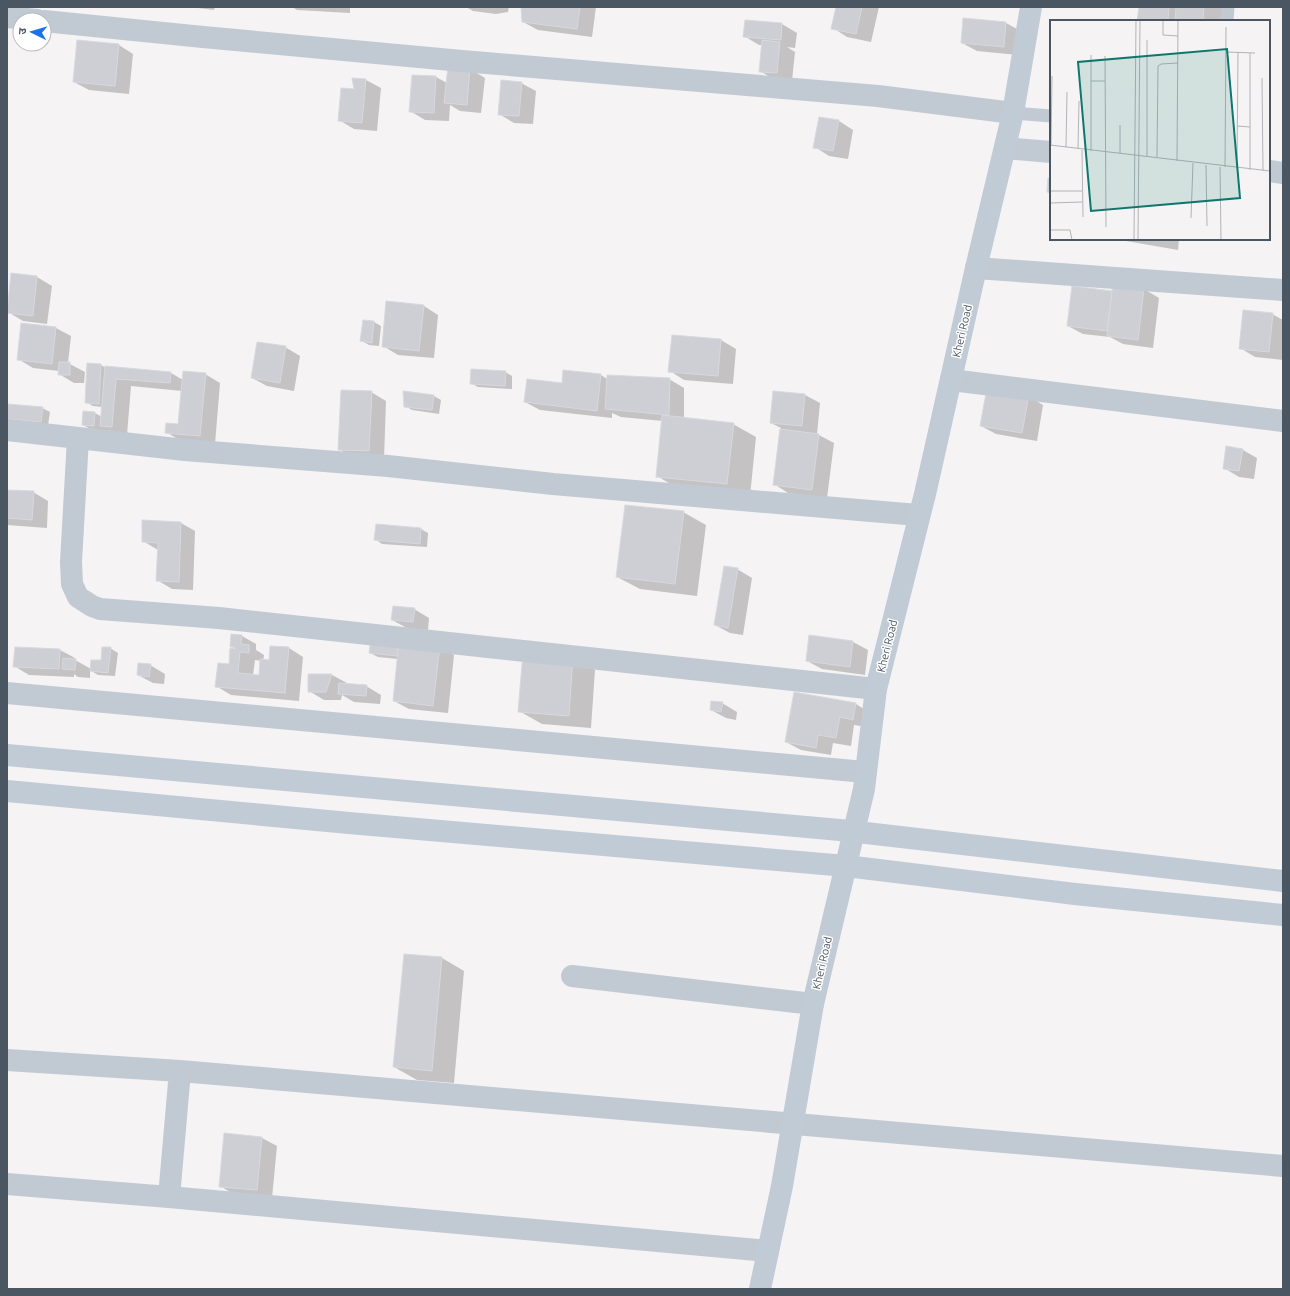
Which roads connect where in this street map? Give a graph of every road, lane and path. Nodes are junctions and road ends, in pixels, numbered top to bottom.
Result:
1 (1031, 7) edge
2 (1228, 7) edge
3 (1227, 20) edge
4 (52, 22) edge
5 (1013, 113) junction
6 (1050, 116) edge
7 (1005, 148) junction
8 (1050, 152) edge
9 (1270, 171) edge
10 (1283, 173) edge
11 (976, 268) junction
12 (1283, 290) edge
13 (950, 380) junction
14 (1283, 421) edge
15 (7, 430) edge
16 (78, 438) junction
17 (918, 515) junction
18 (876, 690) junction
19 (7, 693) edge
20 (7, 755) edge
21 (865, 772) junction
22 (7, 791) edge
23 (853, 832) junction
24 (846, 866) junction
25 (1283, 882) edge
26 (1283, 915) edge
27 (572, 976) dead end
28 (813, 1004) junction
29 (7, 1060) edge
30 (180, 1071) junction
31 (793, 1125) junction
32 (1283, 1166) edge
33 (7, 1184) edge
34 (169, 1197) junction
35 (768, 1251) junction
36 (760, 1289) edge

1 - 5 street, Kheri Road
2 - 3 lane
4 - 5 street
5 - 6 lane
5 - 7 street, Kheri Road
7 - 8 street
7 - 11 street, Kheri Road
9 - 10 street
11 - 12 street
11 - 13 street, Kheri Road
13 - 14 street
13 - 17 street, Kheri Road
15 - 16 street
16 - 17 street
16 - 18 street
17 - 18 street, Kheri Road
18 - 21 street, Kheri Road
19 - 21 street
20 - 23 street
21 - 23 street, Kheri Road
22 - 24 street
23 - 24 street, Kheri Road
23 - 25 street
24 - 26 street
24 - 28 street, Kheri Road
27 - 28 street
28 - 31 street, Kheri Road
29 - 30 street
30 - 31 street
30 - 34 street
31 - 32 street
31 - 35 street, Kheri Road
33 - 34 street
34 - 35 street
35 - 36 street, Kheri Road

